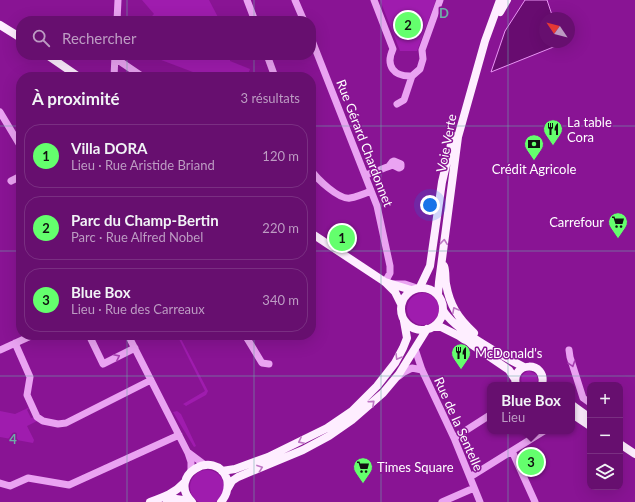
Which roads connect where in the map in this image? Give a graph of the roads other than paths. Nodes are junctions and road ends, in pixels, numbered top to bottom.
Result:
1 (118, 0) edge
2 (247, 0) edge
3 (295, 0) edge
4 (374, 0) edge
5 (440, 0) edge
6 (496, 0) edge
7 (500, 0) edge
8 (507, 0) edge
9 (117, 16) edge
10 (252, 16) edge
11 (302, 16) edge
12 (0, 25) edge
13 (16, 35) edge
14 (485, 41) junction
15 (316, 51) edge
16 (54, 60) edge
17 (115, 60) edge
18 (119, 60) edge
19 (269, 60) edge
20 (72, 72) edge
21 (114, 72) edge
22 (136, 72) edge
23 (273, 72) edge
24 (412, 76) junction
25 (397, 104) dead end
26 (0, 112) edge
27 (16, 139) edge
28 (389, 166) dead end
29 (316, 175) edge
30 (365, 175) junction
31 (16, 178) edge
32 (11, 181) dead end
33 (371, 191) junction
34 (316, 236) edge
35 (442, 262) junction
36 (385, 282) junction
37 (416, 288) junction
38 (438, 294) junction
39 (401, 304) junction
40 (443, 310) junction
41 (404, 321) junction
42 (430, 328) junction
43 (22, 340) edge
44 (92, 340) edge
45 (131, 340) edge
46 (248, 340) edge
47 (478, 340) junction
48 (15, 343) junction
49 (135, 348) junction
50 (415, 348) junction
51 (0, 350) edge
52 (569, 350) dead end
53 (269, 364) dead end
54 (524, 367) junction
55 (422, 370) junction
56 (151, 380) junction
57 (514, 382) edge
58 (516, 382) edge
59 (544, 382) edge
60 (383, 393) junction
61 (587, 401) edge
62 (575, 407) edge
63 (575, 416) edge
64 (587, 416) edge
65 (487, 417) edge
66 (587, 424) edge
67 (539, 434) edge
68 (179, 435) junction
69 (454, 438) junction
70 (623, 445) edge
71 (512, 451) junction
72 (188, 453) junction
73 (635, 454) edge
74 (205, 465) junction
75 (222, 471) junction
76 (191, 472) junction
77 (470, 477) junction
78 (185, 482) junction
79 (0, 484) edge
80 (228, 488) junction
81 (474, 488) junction
82 (191, 501) edge
83 (150, 502) edge
84 (167, 502) edge
85 (221, 502) edge
86 (442, 502) edge
87 (480, 502) edge
88 (535, 502) edge

1 - 9 street
2 - 10 street
3 - 11 street
4 - 24 street
5 - 24 street
6 - 37 main road, Voie Verte
7 - 14 main road, Voie Verte
8 - 14 main road
12 - 13 main road
35 -> 14 main road, Voie Verte
15 - 30 street, Rue Gérard Chardonnet
16 - 20 main road
17 - 21 street
18 - 22 street
19 - 23 street
24 - 25 street
26 - 27 street
28 - 30 street
29 - 33 street
30 - 33 street, Rue Gérard Chardonnet
31 - 32 street
33 - 36 street, Rue Gérard Chardonnet
34 - 36 main road
35 - 38 main road, Voie Verte
47 -> 35 main road
36 - 37 main road
36 - 39 main road
37 - 38 main road
37 - 39 main road
38 - 40 main road
39 - 41 main road
40 - 42 main road
40 - 47 main road
41 - 42 main road
41 -> 75 main road
42 - 50 main road
42 - 57 main road
43 - 48 street
44 -> 49 street
45 - 49 street
46 - 53 street
47 - 54 main road
48 - 51 street
48 - 56 street
49 - 56 street
50 - 55 street, Rue de la Sentelle
50 - 60 main road
52 -> 61 street
54 - 58 main road
54 - 59 main road
55 - 60 street, Rue de la Sentelle
55 - 69 street, Rue de la Sentelle
56 - 68 street
80 -> 60 main road
62 - 64 main road
63 - 66 main road
65 - 69 street
67 - 71 street
68 - 72 street
68 - 79 street
69 - 77 street, Rue de la Sentelle
70 - 73 main road
71 - 77 street
71 - 88 street
72 - 74 street
72 - 76 street
74 - 75 main road
74 - 76 main road
75 - 80 main road
76 - 78 main road
77 - 81 street, Rue de la Sentelle
78 - 82 main road
78 - 83 main road
80 - 85 main road
81 - 86 street, Rue de la Sentelle
81 - 87 street, Rue de la Sentelle
82 - 84 main road

